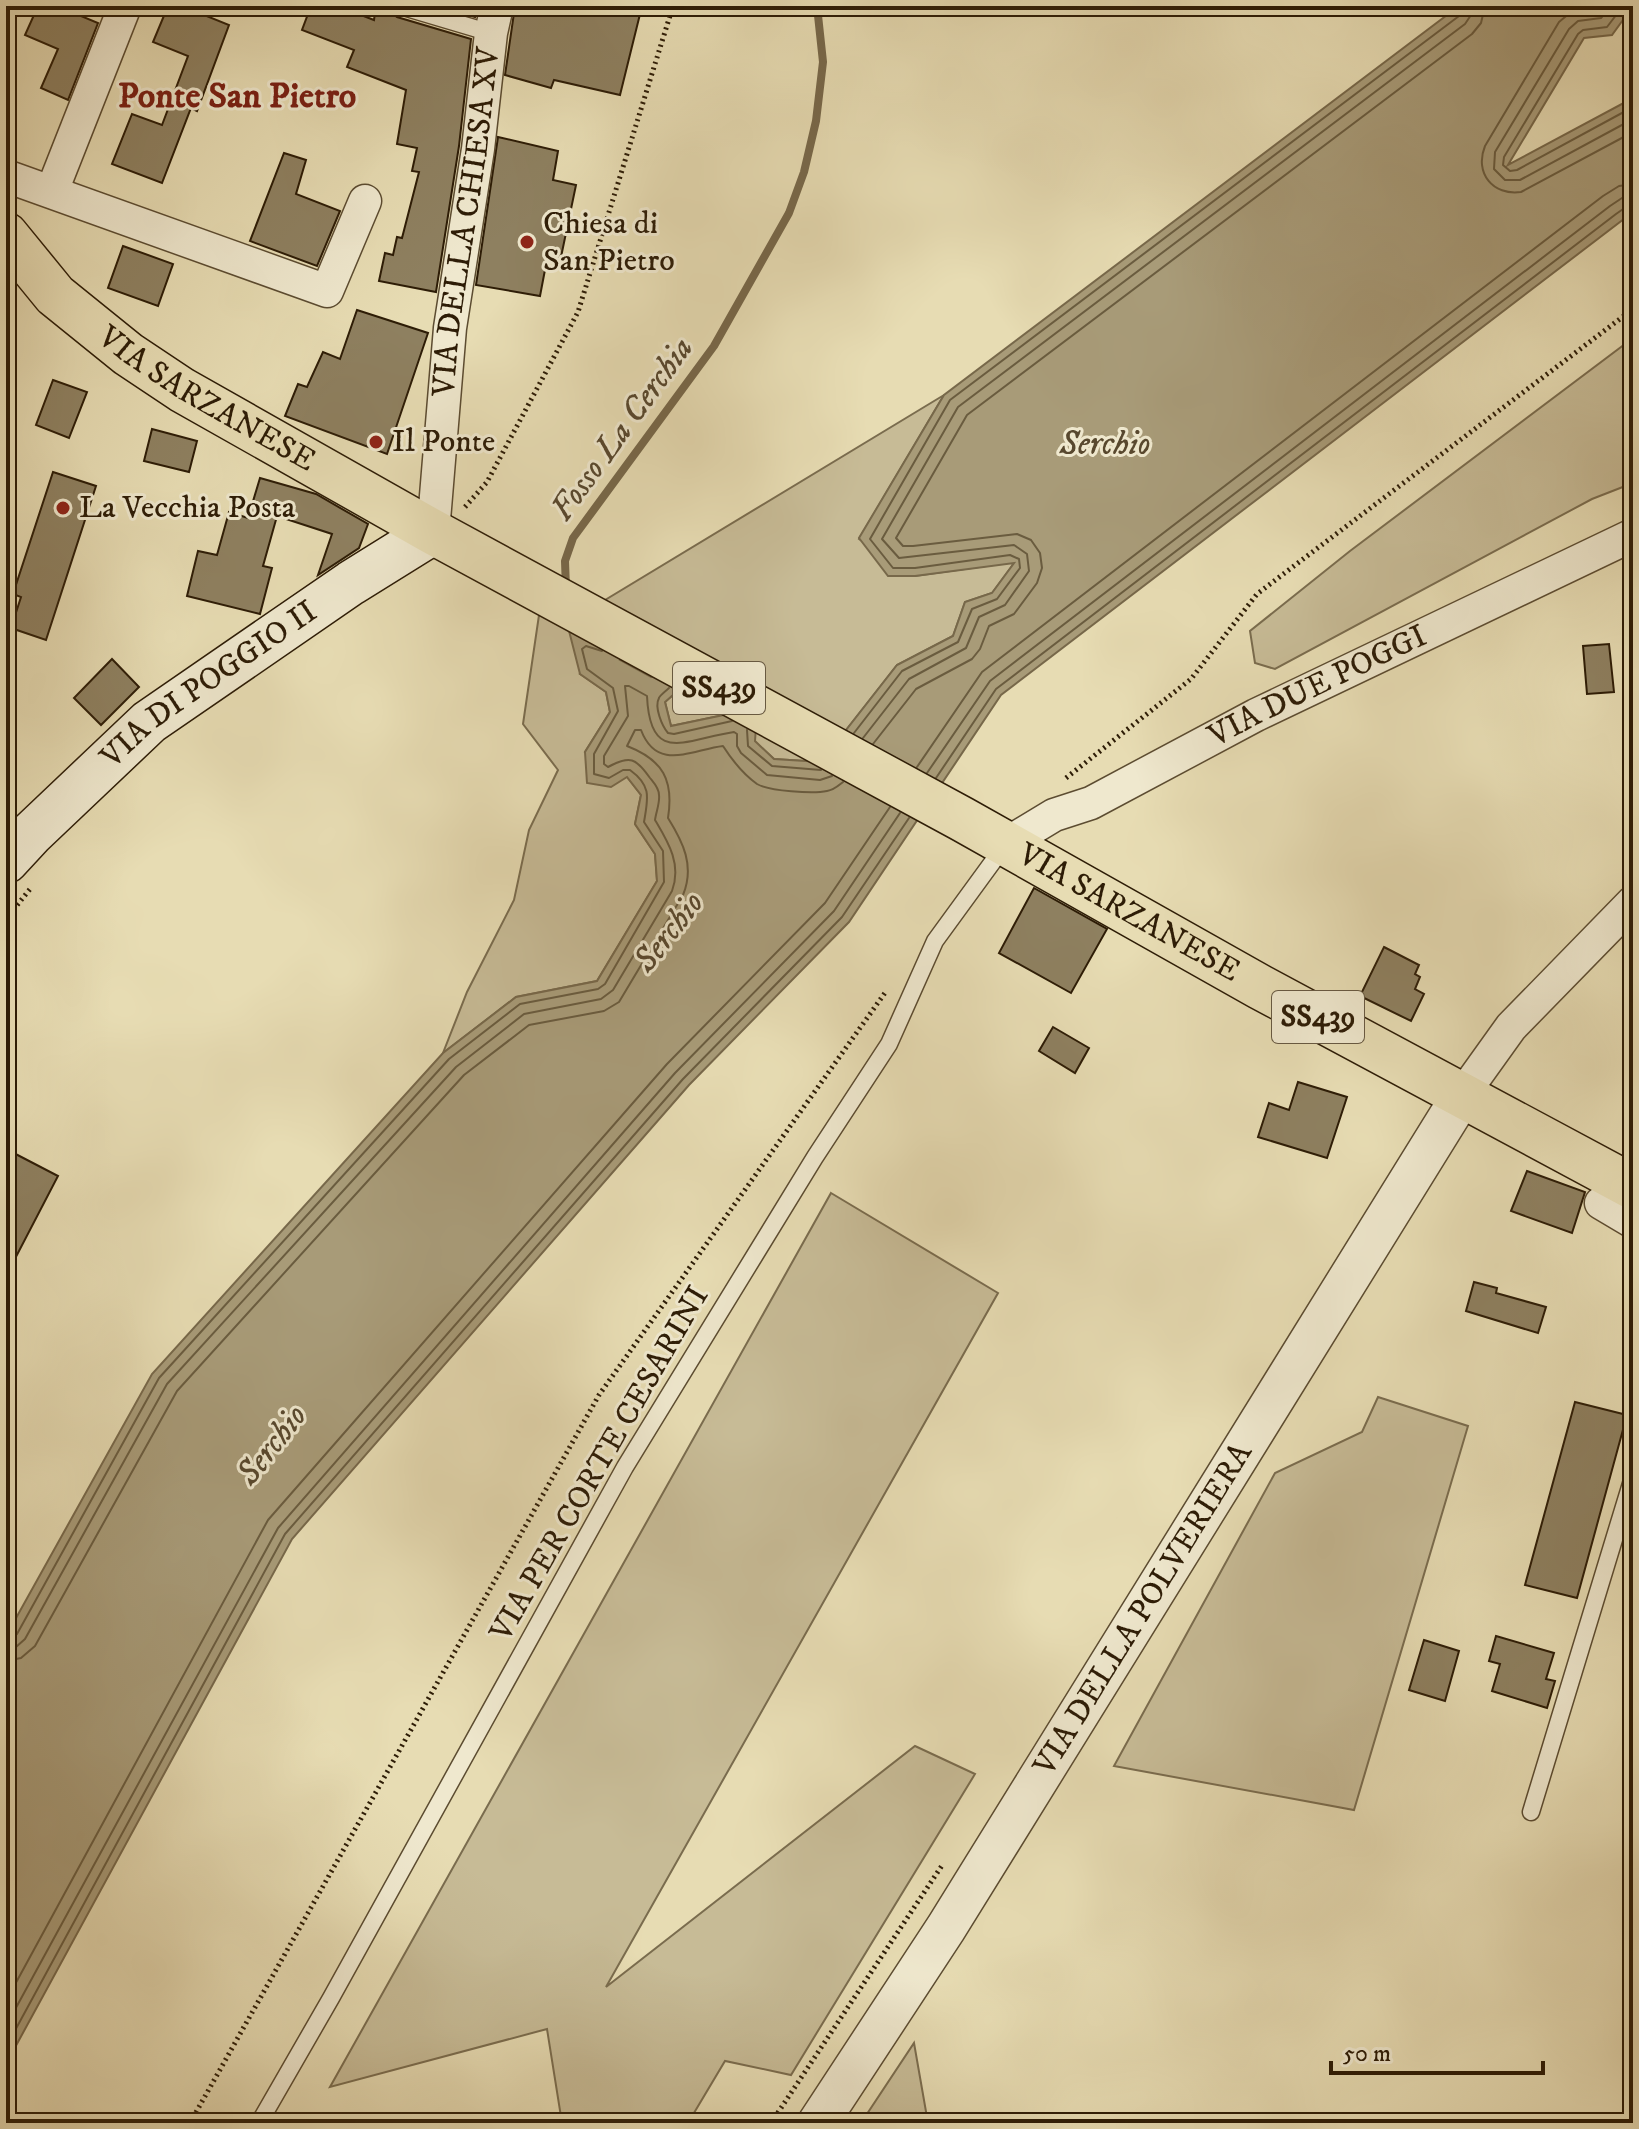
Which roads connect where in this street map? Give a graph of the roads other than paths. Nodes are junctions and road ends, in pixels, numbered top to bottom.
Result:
1 (125, 6) edge
2 (400, 6) edge
3 (494, 20) edge
4 (6, 176) edge
5 (52, 191) junction
6 (365, 201) dead end
7 (6, 235) edge
8 (433, 532) junction
9 (1633, 535) edge
10 (1006, 844) junction
11 (6, 861) edge
12 (1633, 902) edge
13 (1463, 1094) junction
14 (1617, 1195) edge
15 (1633, 1222) edge
16 (1633, 1477) edge
17 (1531, 1812) dead end
18 (259, 2123) edge
19 (818, 2123) edge

1 - 5 street
2 - 3 lane
3 - 8 street, VIA DELLA CHIESA XV
4 - 5 street
5 - 6 street
7 - 8 main road, VIA SARZANESE / SS439
8 - 10 main road, SS439
8 - 11 main road, VIA DI POGGIO II
9 - 10 street, VIA DUE POGGI
10 - 13 main road, VIA SARZANESE / SS439
10 - 18 lane, VIA PER CORTE CESARINI
12 - 13 street
13 - 14 main road, VIA SARZANESE / SS439
13 - 19 street, VIA DELLA POLVERIERA
14 - 15 street
16 - 17 lane

